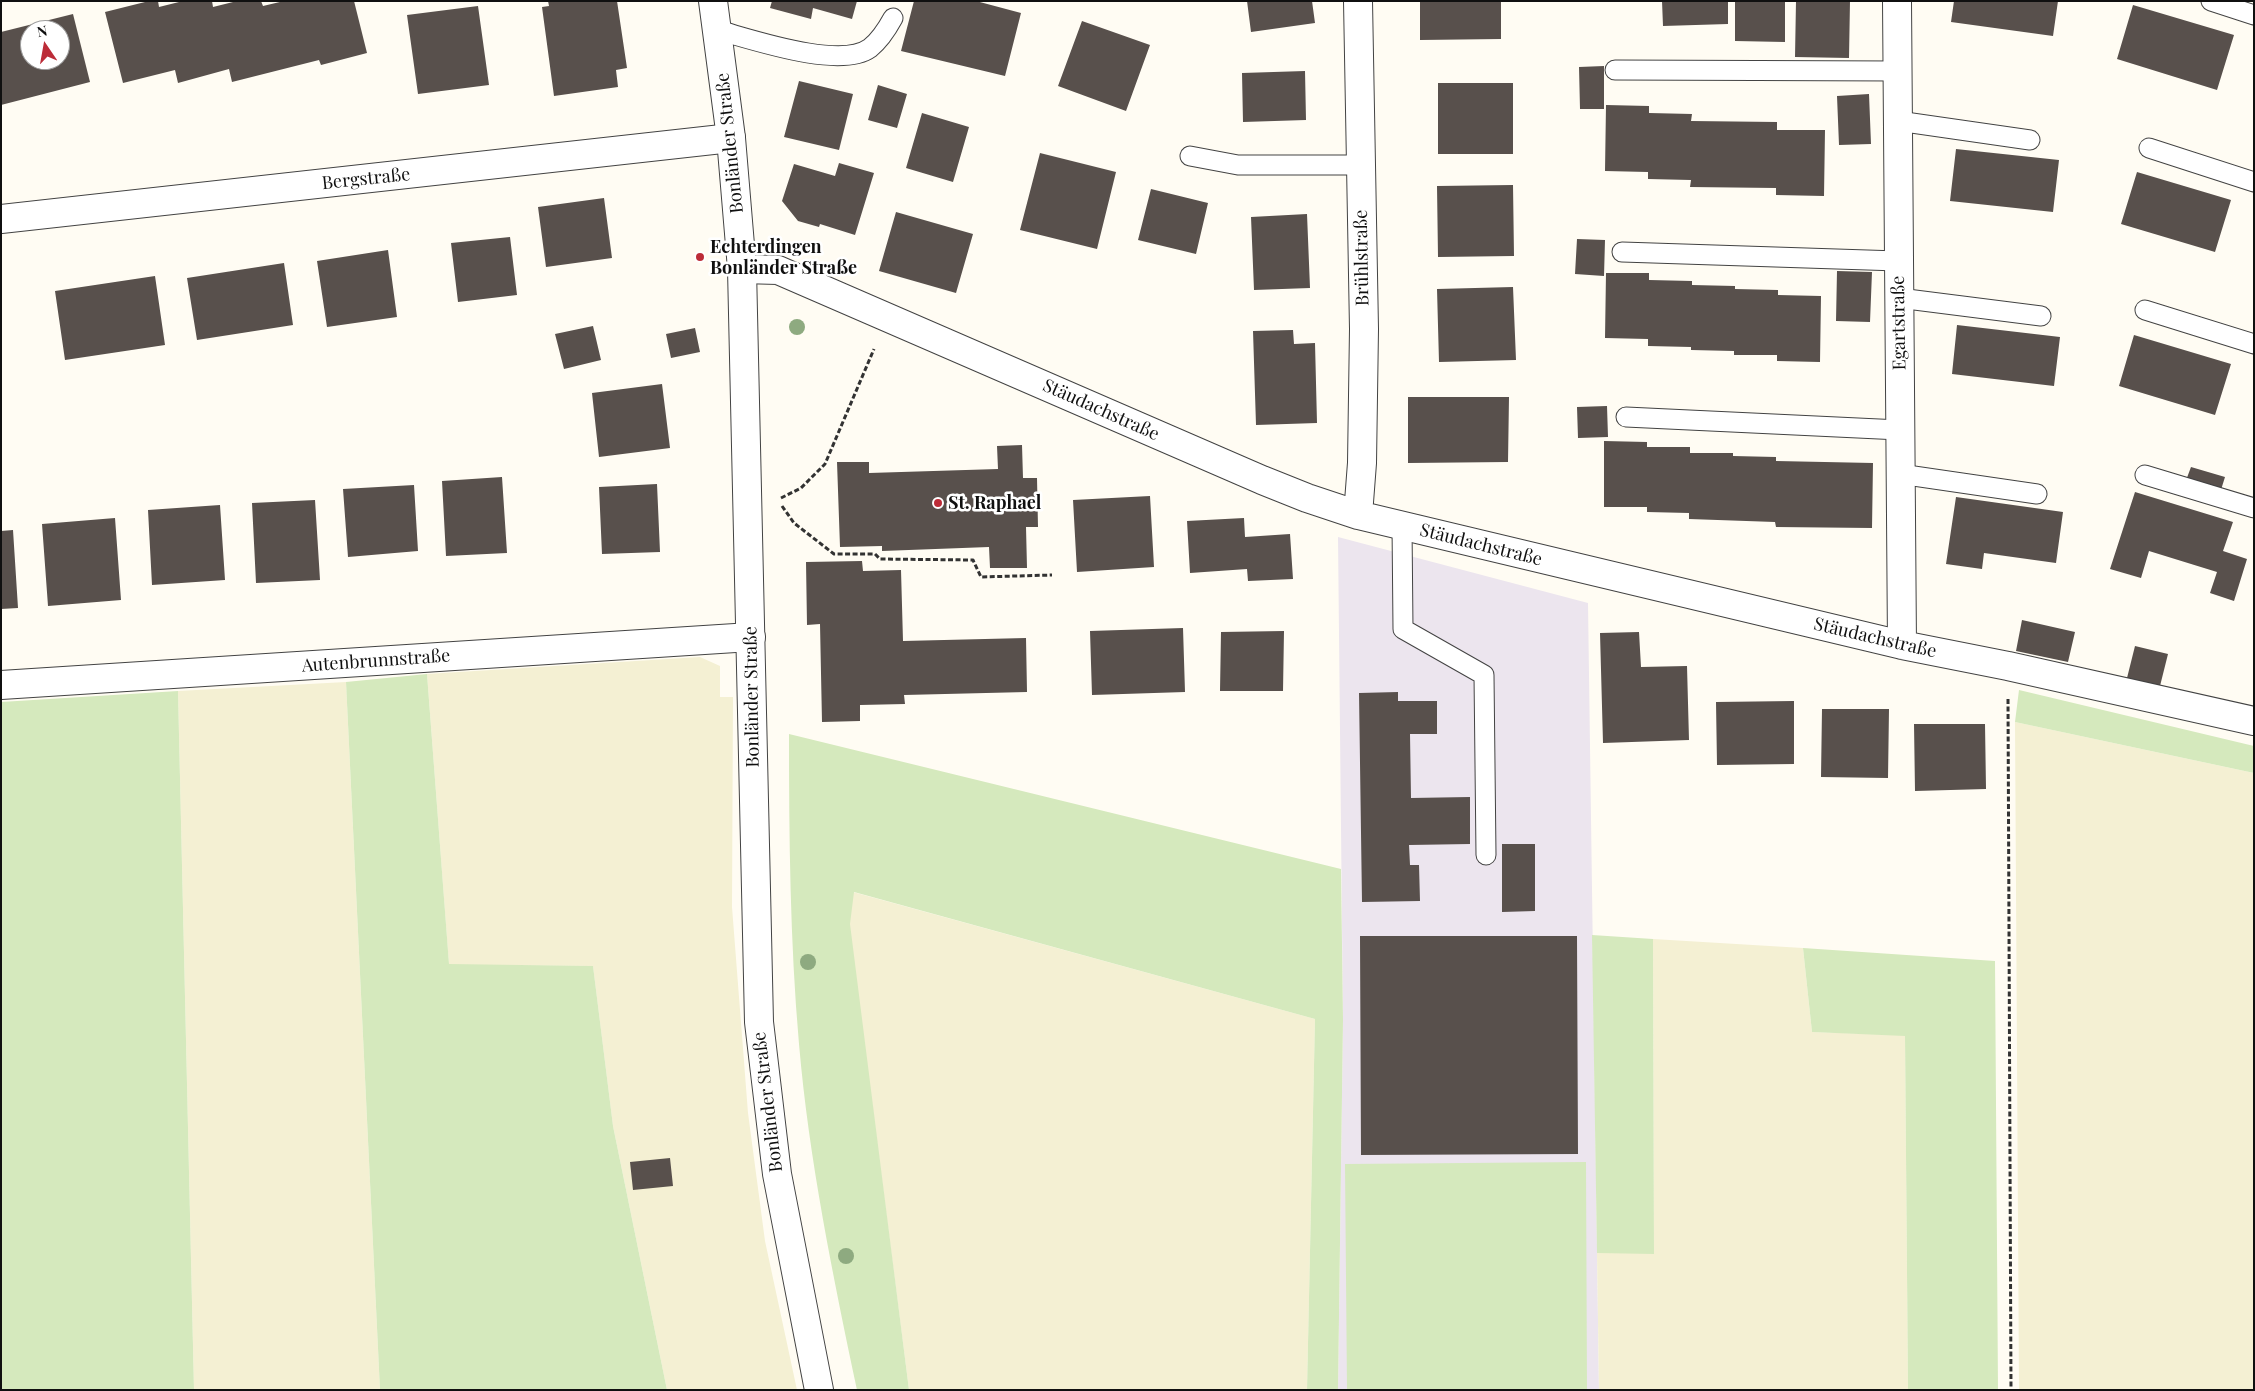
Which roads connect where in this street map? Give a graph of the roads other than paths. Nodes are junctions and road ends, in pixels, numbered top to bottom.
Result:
1 (713, 1) edge
2 (1358, 1) edge
3 (1897, 1) edge
4 (2211, 1) edge
5 (2254, 15) edge
6 (893, 18) dead end
7 (717, 30) junction
8 (1615, 70) dead end
9 (1898, 72) junction
10 (1898, 120) junction
11 (731, 138) junction
12 (2030, 140) dead end
13 (2149, 148) dead end
14 (1190, 156) dead end
15 (1360, 165) junction
16 (2254, 182) edge
17 (1, 219) edge
18 (1622, 252) dead end
19 (1898, 261) junction
20 (742, 269) junction
21 (1899, 298) junction
22 (2145, 310) dead end
23 (2041, 316) dead end
24 (2254, 344) edge
25 (1626, 417) dead end
26 (1900, 430) junction
27 (1900, 474) junction
28 (2145, 475) dead end
29 (2037, 494) dead end
30 (2254, 508) edge
31 (1358, 515) junction
32 (1402, 525) junction
33 (751, 637) junction
34 (1902, 646) junction
35 (1, 686) edge
36 (2254, 721) edge
37 (1486, 855) dead end
38 (819, 1390) edge

1 - 7 street, Bonländer Straße
2 - 15 street, Brühlstraße
3 - 9 street, Egartstraße
4 - 5 lane
6 - 7 lane
7 - 11 street, Bonländer Straße
8 - 9 lane
9 - 10 street, Egartstraße
10 - 12 lane
10 - 19 street, Egartstraße
11 - 17 street, Bergstraße
11 - 20 street, Bonländer Straße
13 - 16 lane
14 - 15 lane
15 - 31 street, Brühlstraße
18 - 19 lane
19 - 21 street, Egartstraße
20 - 31 street, Stäudachstraße
20 - 33 street, Bonländer Straße
21 - 23 lane
21 - 26 street, Egartstraße
22 - 24 lane
25 - 26 lane
26 - 27 street, Egartstraße
27 - 29 lane
27 - 34 street, Egartstraße
28 - 30 lane
31 - 32 street, Stäudachstraße
32 - 34 street, Stäudachstraße
32 - 37 lane
33 - 35 street, Autenbrunnstraße
33 - 38 street, Bonländer Straße
34 - 36 street, Stäudachstraße

